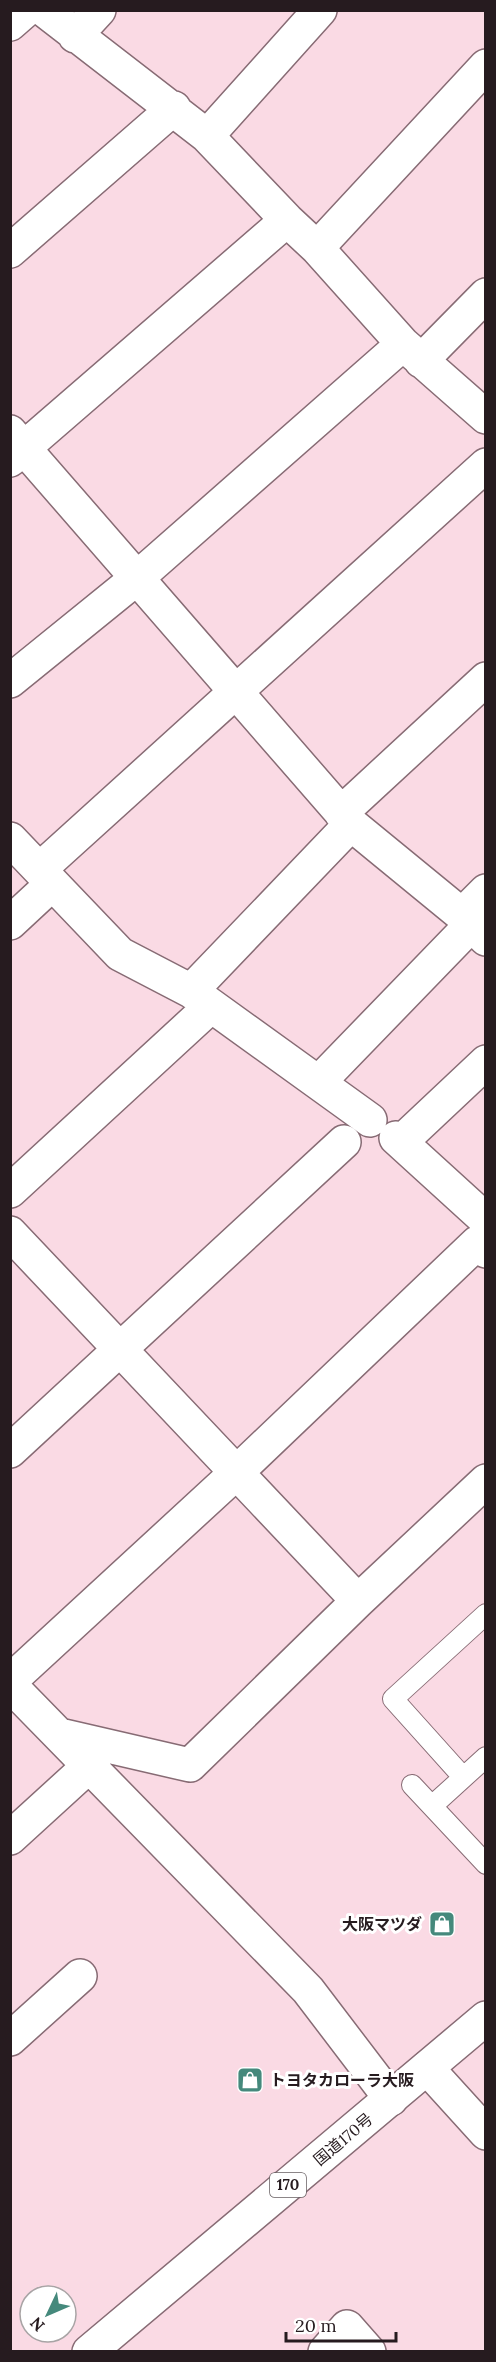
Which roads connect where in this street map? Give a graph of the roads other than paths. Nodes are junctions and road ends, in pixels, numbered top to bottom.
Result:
1 (26, 10) edge
2 (44, 10) edge
3 (99, 10) edge
4 (320, 10) edge
5 (10, 24) edge
6 (75, 36) junction
7 (486, 66) edge
8 (174, 108) junction
9 (207, 136) junction
10 (287, 220) junction
11 (317, 248) junction
12 (10, 251) edge
13 (486, 294) edge
14 (412, 352) junction
15 (486, 417) edge
16 (15, 447) edge
17 (486, 465) edge
18 (136, 578) junction
19 (486, 678) edge
20 (10, 681) edge
21 (236, 694) junction
22 (346, 819) junction
23 (10, 839) edge
24 (46, 876) junction
25 (486, 891) edge
26 (10, 923) edge
27 (473, 926) edge
28 (201, 999) junction
29 (486, 1062) edge
30 (319, 1082) junction
31 (389, 1134) junction
32 (344, 1142) dead end
33 (10, 1191) edge
34 (486, 1220) edge
35 (10, 1233) edge
36 (486, 1251) edge
37 (119, 1349) junction
38 (10, 1451) edge
39 (237, 1472) junction
40 (486, 1481) edge
41 (358, 1601) junction
42 (486, 1614) edge
43 (10, 1683) edge
44 (58, 1735) junction
45 (486, 1757) edge
46 (90, 1765) junction
47 (463, 1777) junction
48 (412, 1785) dead end
49 (432, 1806) junction
50 (10, 1838) edge
51 (486, 1864) edge
52 (80, 1976) dead end
53 (486, 2018) edge
54 (10, 2039) edge
55 (427, 2068) junction
56 (391, 2099) junction
57 (486, 2133) edge
58 (89, 2352) edge
59 (325, 2352) edge
60 (369, 2352) edge

1 - 5 main road
2 - 6 main road
3 - 6 main road
4 - 9 main road
6 - 8 main road
7 - 11 main road
8 - 9 main road
8 - 12 main road
9 - 10 main road
10 - 11 main road
10 - 16 main road
11 - 14 main road
13 - 14 main road
14 - 15 main road
14 - 18 main road
16 - 18 main road
17 - 21 main road
18 - 20 main road
18 - 21 main road
19 - 22 main road
21 - 22 main road
21 - 24 main road
22 - 27 main road
22 - 28 main road
23 - 24 main road
24 - 26 main road
24 - 28 main road
25 - 27 main road
27 - 30 main road
28 - 30 main road
28 - 33 main road
29 - 31 main road
30 - 31 main road
31 - 34 main road
32 - 37 main road
35 - 37 main road
36 - 39 main road
37 - 38 main road
37 - 39 main road
39 - 41 main road
39 - 43 main road
40 - 41 main road
41 - 44 main road
42 - 47 lane
43 - 44 main road
44 - 46 main road
45 - 47 lane
46 - 50 main road
46 - 56 main road
47 - 49 lane
48 - 49 lane
49 - 51 lane
52 - 54 main road
53 - 55 main road, 国道170号 / 170
55 - 56 main road, 国道170号 / 170
55 - 57 main road
56 - 58 main road, 国道170号 / 170
59 - 60 main road

